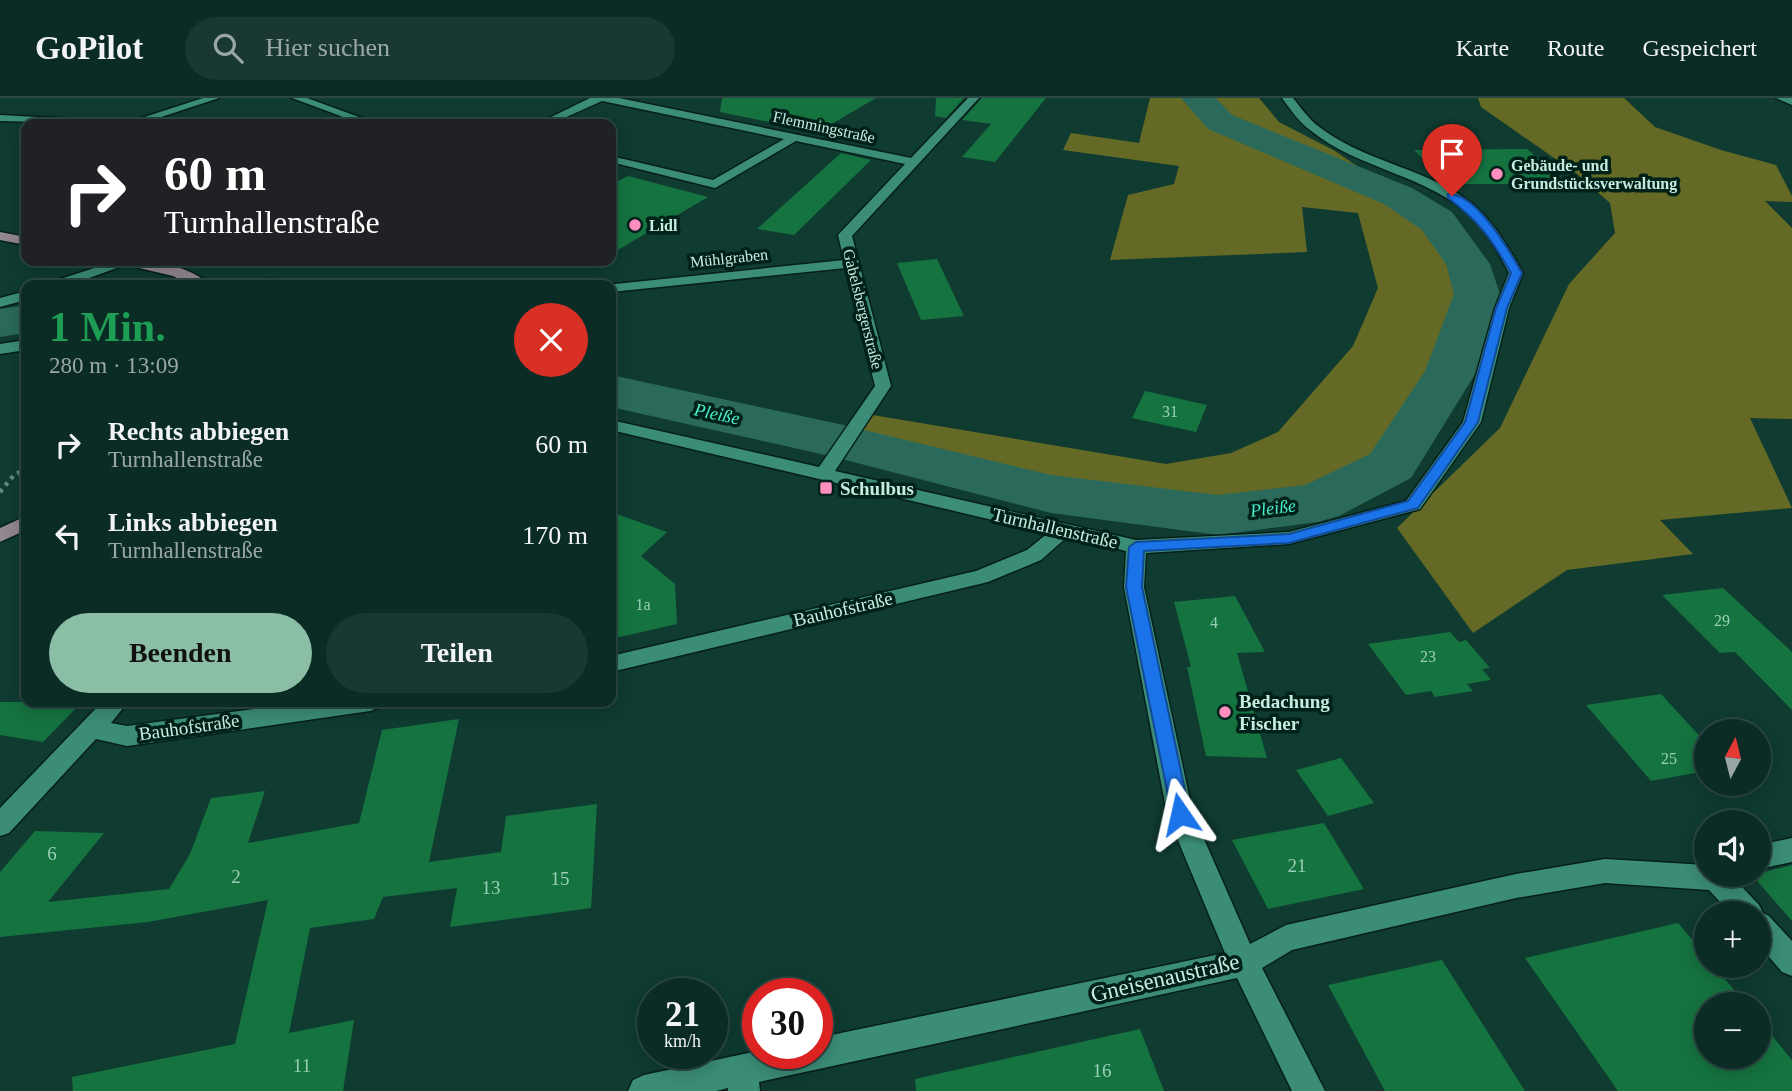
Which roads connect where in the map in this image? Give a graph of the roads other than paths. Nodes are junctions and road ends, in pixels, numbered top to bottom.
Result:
1 (214, 98) edge
2 (297, 98) edge
3 (601, 98) edge
4 (974, 98) edge
5 (1287, 98) edge
6 (1781, 98) edge
7 (1792, 102) edge
8 (0, 118) edge
9 (21, 119) edge
10 (145, 119) edge
11 (358, 119) edge
12 (554, 119) edge
13 (795, 136) junction
14 (616, 160) edge
15 (914, 162) junction
16 (0, 236) edge
17 (21, 240) edge
18 (851, 263) junction
19 (113, 266) edge
20 (147, 266) edge
21 (71, 280) edge
22 (191, 280) edge
23 (616, 287) edge
24 (0, 288) edge
25 (21, 294) edge
26 (21, 296) edge
27 (0, 303) edge
28 (21, 346) edge
29 (0, 349) edge
30 (616, 426) edge
31 (821, 476) junction
32 (21, 525) edge
33 (1063, 530) junction
34 (0, 536) edge
35 (1136, 547) junction
36 (616, 663) edge
37 (111, 707) edge
38 (334, 707) edge
39 (91, 728) junction
40 (0, 825) edge
41 (1792, 850) edge
42 (1771, 854) edge
43 (1694, 875) edge
44 (1727, 887) edge
45 (1738, 901) edge
46 (1771, 938) edge
47 (1792, 962) edge
48 (1244, 963) junction
49 (833, 1049) edge
50 (773, 1069) edge
51 (743, 1080) edge
52 (644, 1091) edge
53 (1309, 1091) edge

1 - 10 street
2 - 11 street
3 - 12 street
3 - 13 street, Flemmingstraße
4 - 15 street, Gabelsbergerstraße
5 - 35 street, Turnhallenstraße
6 - 7 street
8 - 9 street
13 - 14 street
13 - 15 street, Flemmingstraße
15 - 18 street, Gabelsbergerstraße
16 - 17 main road
18 - 23 street, Mühlgraben
18 - 31 street, Gabelsbergerstraße
19 - 21 street
20 - 22 main road
24 - 25 street
26 - 27 street
28 - 29 street
30 - 31 street, Turnhallenstraße
31 - 33 street, Turnhallenstraße
32 - 34 main road
33 - 35 street, Turnhallenstraße
33 - 36 street, Bauhofstraße
35 - 48 street
37 - 39 street
38 - 39 street, Bauhofstraße
39 - 40 street
41 - 42 street
43 - 48 street, Gneisenaustraße
44 - 45 street
46 - 47 street
48 - 49 street, Gneisenaustraße
48 - 53 street
50 - 51 street, Gneisenaustraße
51 - 52 street, Gneisenaustraße

